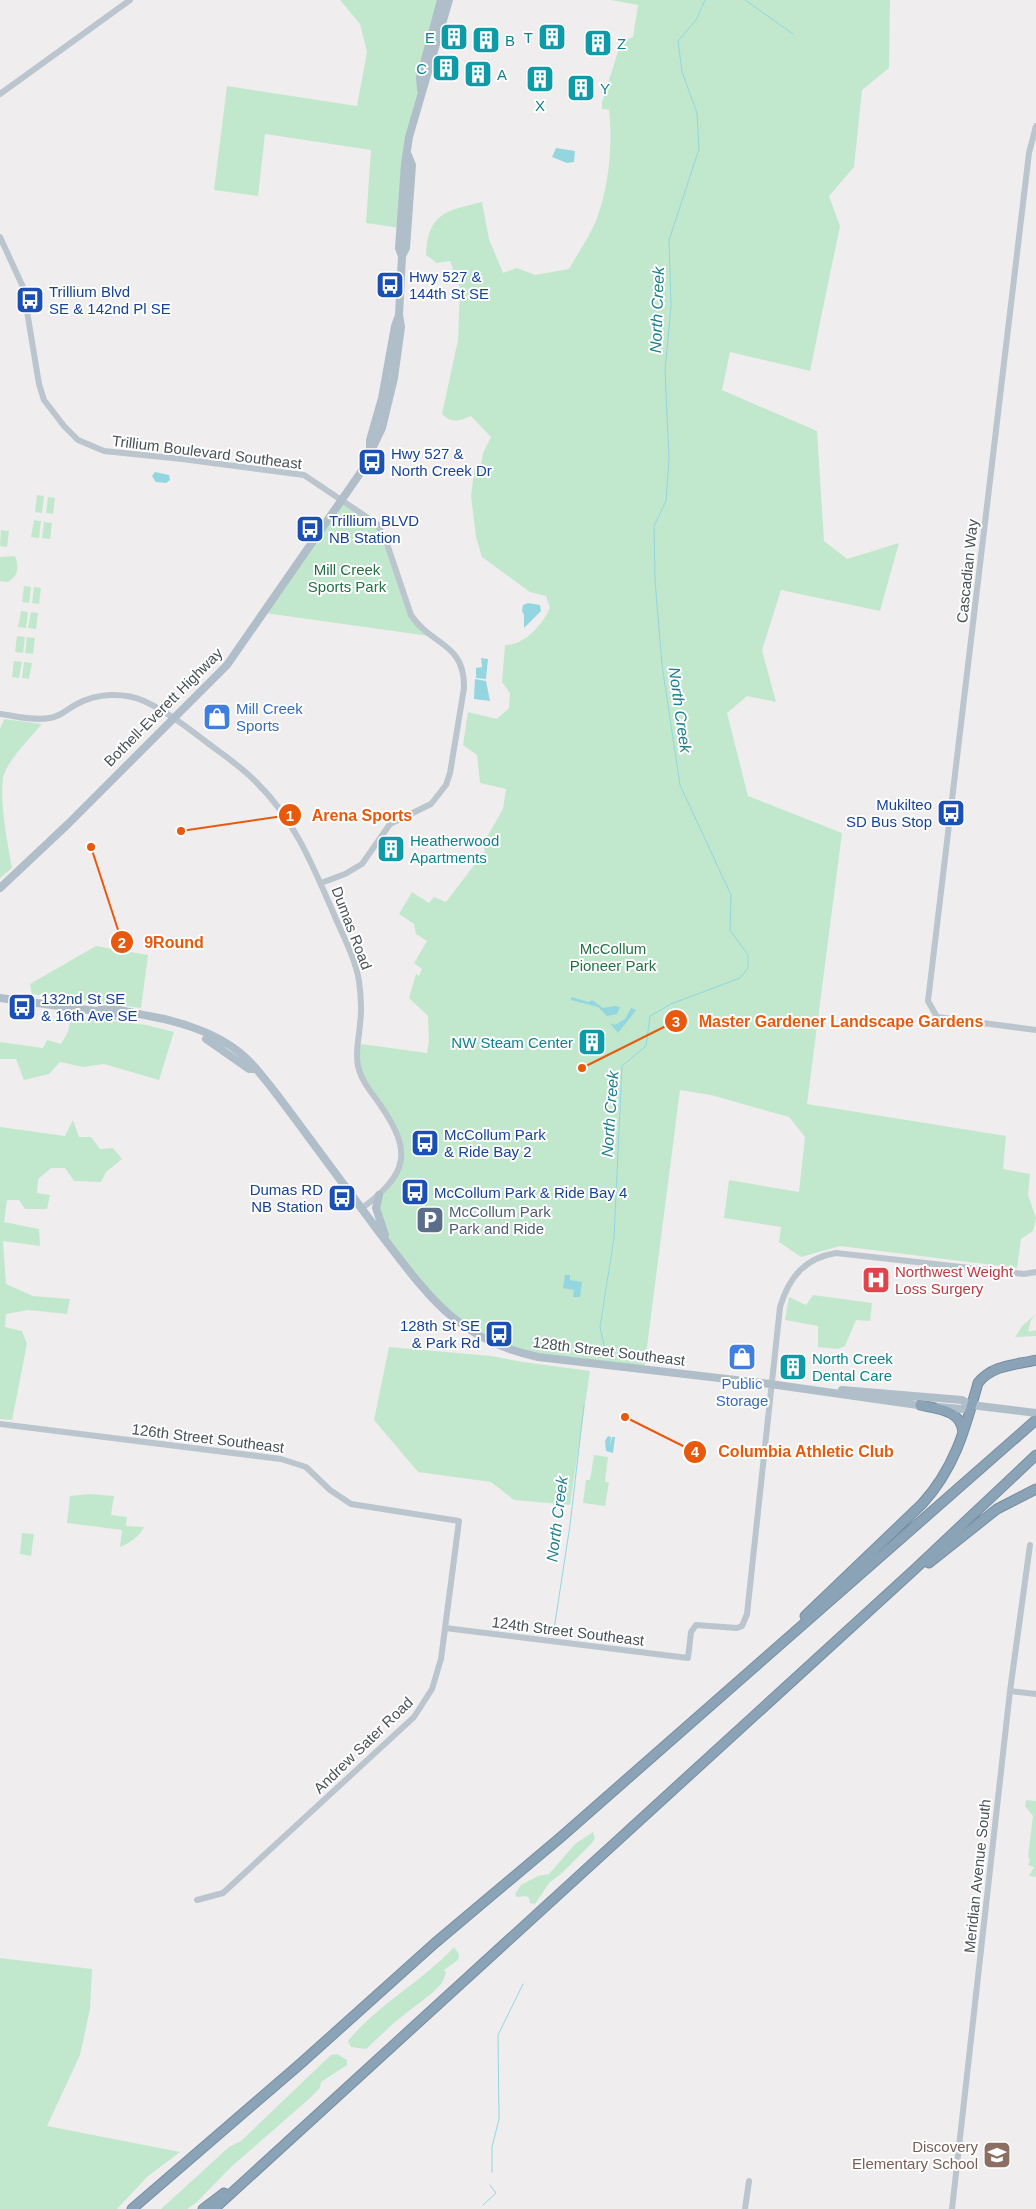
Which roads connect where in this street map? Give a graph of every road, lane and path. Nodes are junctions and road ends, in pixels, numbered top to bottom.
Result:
1 (130, 0) edge
2 (441, 0) edge
3 (449, 0) edge
4 (421, 91) junction
5 (0, 94) edge
6 (1036, 126) edge
7 (0, 237) edge
8 (341, 500) junction
9 (0, 714) edge
10 (174, 717) junction
11 (321, 883) junction
12 (0, 888) edge
13 (0, 998) edge
14 (1036, 1030) edge
15 (379, 1194) junction
16 (361, 1209) junction
17 (391, 1248) junction
18 (1036, 1272) edge
19 (1036, 1360) edge
20 (770, 1384) junction
21 (886, 1395) junction
22 (852, 1397) junction
23 (920, 1405) junction
24 (971, 1405) junction
25 (1036, 1413) edge
26 (1036, 1420) edge
27 (0, 1424) edge
28 (963, 1436) junction
29 (1036, 1455) edge
30 (1036, 1489) edge
31 (459, 1521) joint
32 (1030, 1545) dead end
33 (915, 1569) junction
34 (445, 1628) junction
35 (762, 1660) junction
36 (1010, 1692) junction
37 (1036, 1694) edge
38 (197, 1900) dead end
39 (261, 2165) junction
40 (749, 2181) dead end
41 (133, 2208) edge
42 (202, 2209) edge
43 (214, 2209) edge
44 (745, 2209) edge
45 (952, 2209) edge

1 - 5 street
2 - 4 main road, Bothell-Everett Highway
3 - 4 main road, Bothell-Everett Highway
4 - 8 main road, Bothell-Everett Highway
6 - 14 street, Cascadian Way
7 - 8 street, Trillium Boulevard Southeast
8 - 10 main road, Bothell-Everett Highway
8 - 11 street, Trillium Boulevard Southeast
9 - 10 street, Dumas Road
10 - 11 street, Dumas Road
10 - 12 main road, Bothell-Everett Highway
11 - 15 street, Dumas Road
13 - 16 main road, 128th Street Southeast
15 - 16 street, Dumas Road
15 - 17 main road
16 - 17 main road, 128th Street Southeast
17 - 20 main road, 128th Street Southeast
18 - 20 street
19 - 24 highway
20 - 21 main road, 128th Street Southeast
20 - 22 main road, 128th Street Southeast
20 - 34 street, 124th Street Southeast
21 - 22 main road
21 - 24 main road, 128th Street Southeast
22 - 23 main road, 128th Street Southeast
23 - 24 main road, 128th Street Southeast
23 - 28 highway
24 - 25 main road, 128th Street Southeast
24 - 28 highway
26 - 35 highway
27 - 31 street, 126th Street Southeast
28 - 35 highway
29 - 33 highway
30 - 33 highway
31 - 34 street, Andrew Sater Road
32 - 36 street, Meridian Avenue South
33 - 39 highway
34 - 38 street, Andrew Sater Road
35 - 41 highway
36 - 37 street
36 - 45 street, Meridian Avenue South
39 - 42 highway
39 - 43 highway
40 - 44 street

